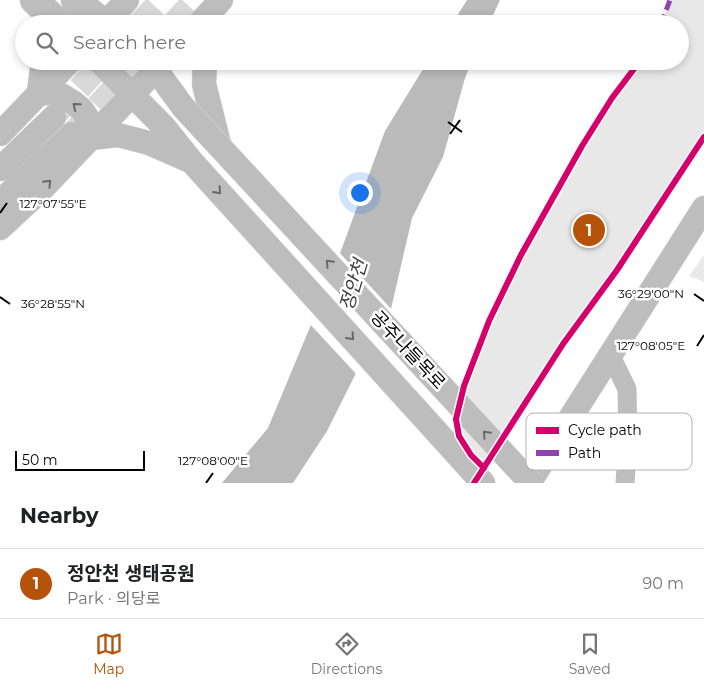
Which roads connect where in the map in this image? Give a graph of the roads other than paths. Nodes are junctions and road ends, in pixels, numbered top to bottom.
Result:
1 (34, 0) edge
2 (75, 0) edge
3 (127, 0) edge
4 (198, 0) edge
5 (216, 0) edge
6 (223, 0) edge
7 (40, 15) edge
8 (50, 15) edge
9 (94, 15) edge
10 (113, 15) edge
11 (208, 15) edge
12 (215, 15) edge
13 (44, 70) edge
14 (62, 70) edge
15 (108, 70) edge
16 (151, 70) edge
17 (160, 70) edge
18 (204, 73) edge
19 (41, 92) junction
20 (132, 95) junction
21 (54, 117) tunnel mouth
22 (0, 134) edge
23 (156, 135) junction
24 (81, 136) junction
25 (218, 144) junction
26 (0, 169) edge
27 (0, 202) edge
28 (704, 208) edge
29 (0, 228) edge
30 (610, 354) junction
31 (573, 413) edge
32 (627, 413) edge
33 (538, 470) edge
34 (626, 470) edge
35 (483, 483) edge
36 (530, 483) edge
37 (625, 483) edge

1 - 7 highway
1 - 8 highway
2 - 9 highway
3 - 10 main road
4 - 5 main road
6 - 11 main road
6 - 12 main road
13 - 19 highway
14 - 19 main road
15 - 20 main road, 공주나들목로
16 - 20 main road
17 - 25 main road, 공주나들목로, bridge
18 - 25 main road
19 - 22 main road
24 -> 19 main road
20 - 23 main road, 공주나들목로
20 - 24 main road
21 - 26 main road
23 - 24 main road
23 -> 35 main road, 공주나들목로
24 - 27 main road
29 -> 24 main road
36 -> 25 main road, 공주나들목로, bridge
28 - 30 main road
30 - 31 main road
30 - 32 lane
33 - 36 main road
34 - 37 lane

